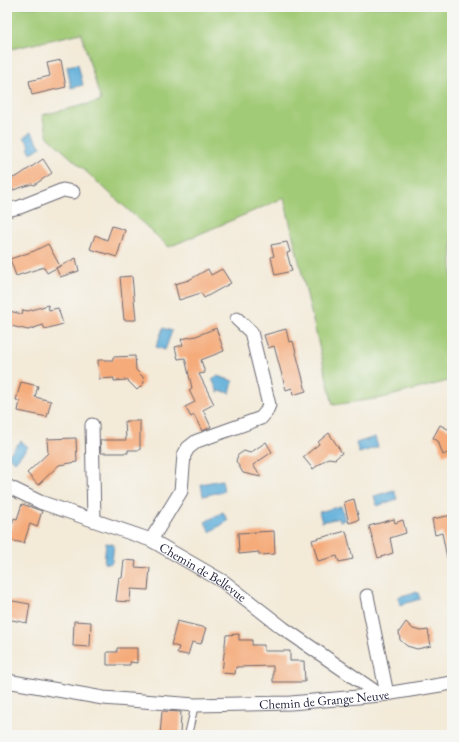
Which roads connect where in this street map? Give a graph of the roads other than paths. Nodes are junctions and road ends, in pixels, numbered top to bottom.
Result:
1 (73, 192) dead end
2 (7, 210) edge
3 (237, 318) dead end
4 (92, 424) dead end
5 (7, 486) edge
6 (94, 520) junction
7 (151, 540) junction
8 (367, 596) dead end
9 (7, 681) edge
10 (452, 683) edge
11 (383, 694) junction
12 (195, 705) junction
13 (188, 735) edge

1 - 2 street
3 - 7 street
4 - 6 street
5 - 6 street, Chemin de Bellevue
6 - 7 street, Chemin de Bellevue
7 - 11 street, Chemin de Bellevue
8 - 11 street
9 - 12 street, Chemin de Grange Neuve
10 - 11 street, Chemin de Grange Neuve
11 - 12 street, Chemin de Grange Neuve
12 - 13 lane

